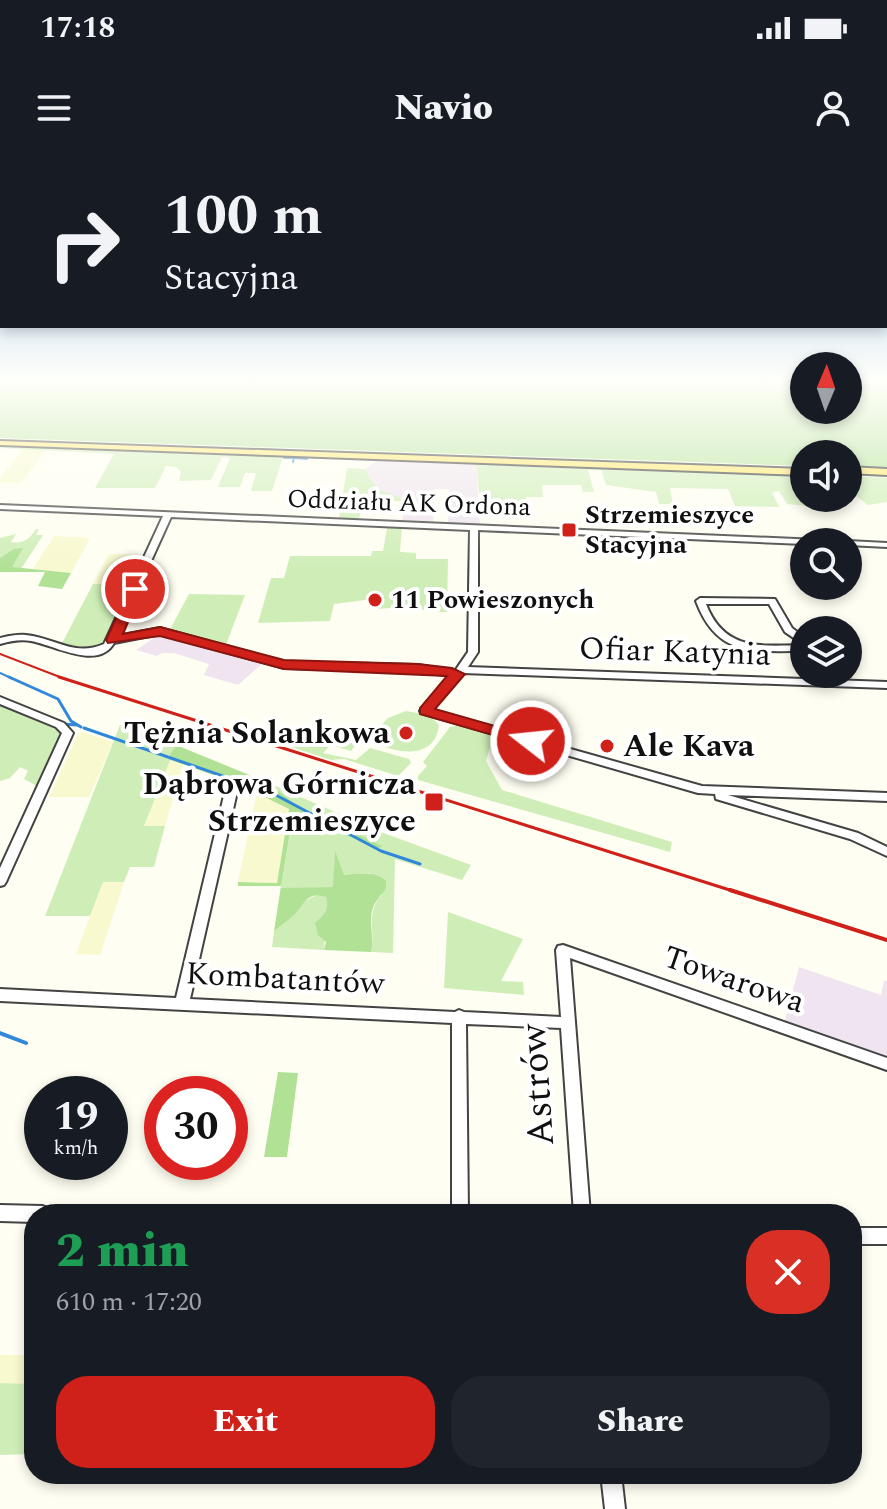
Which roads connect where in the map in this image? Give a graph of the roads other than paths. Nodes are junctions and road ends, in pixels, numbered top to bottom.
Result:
1 (26, 443) edge
2 (790, 470) edge
3 (862, 473) edge
4 (887, 474) edge
5 (0, 507) edge
6 (168, 514) junction
7 (474, 528) junction
8 (790, 541) edge
9 (862, 544) edge
10 (887, 545) edge
11 (790, 632) edge
12 (113, 640) junction
13 (0, 641) edge
14 (790, 648) edge
15 (459, 672) junction
16 (790, 677) edge
17 (862, 682) edge
18 (887, 685) edge
19 (0, 700) edge
20 (233, 783) dead end
21 (887, 797) edge
22 (750, 799) junction
23 (887, 852) edge
24 (0, 882) edge
25 (563, 950) joint
26 (0, 995) edge
27 (182, 1002) junction
28 (459, 1016) junction
29 (568, 1023) junction
30 (887, 1064) edge
31 (460, 1204) edge
32 (581, 1204) edge
33 (0, 1213) edge
34 (24, 1214) edge
35 (862, 1236) edge
36 (887, 1236) edge
37 (612, 1484) edge
38 (615, 1509) edge

1 - 2 main road
3 - 4 main road
5 - 6 street, Oddziału AK Ordona
6 - 7 street, Oddziału AK Ordona
6 - 12 street
7 - 8 street, Oddziału AK Ordona
7 - 15 street
9 - 10 street
11 - 14 street
12 - 13 street, Ofiar Katynia
12 - 15 street, Ofiar Katynia
15 - 16 street, Ofiar Katynia
15 - 22 street
17 - 18 street, Ofiar Katynia
19 - 24 street
20 - 27 street
21 - 22 street
22 - 23 street
25 - 29 street, Astrów
25 - 30 street, Towarowa
26 - 27 street, Kombatantów
27 - 28 street, Kombatantów
28 - 29 street, Kombatantów
28 - 31 street
29 - 32 street, Astrów
33 - 34 street
35 - 36 street
37 - 38 street

